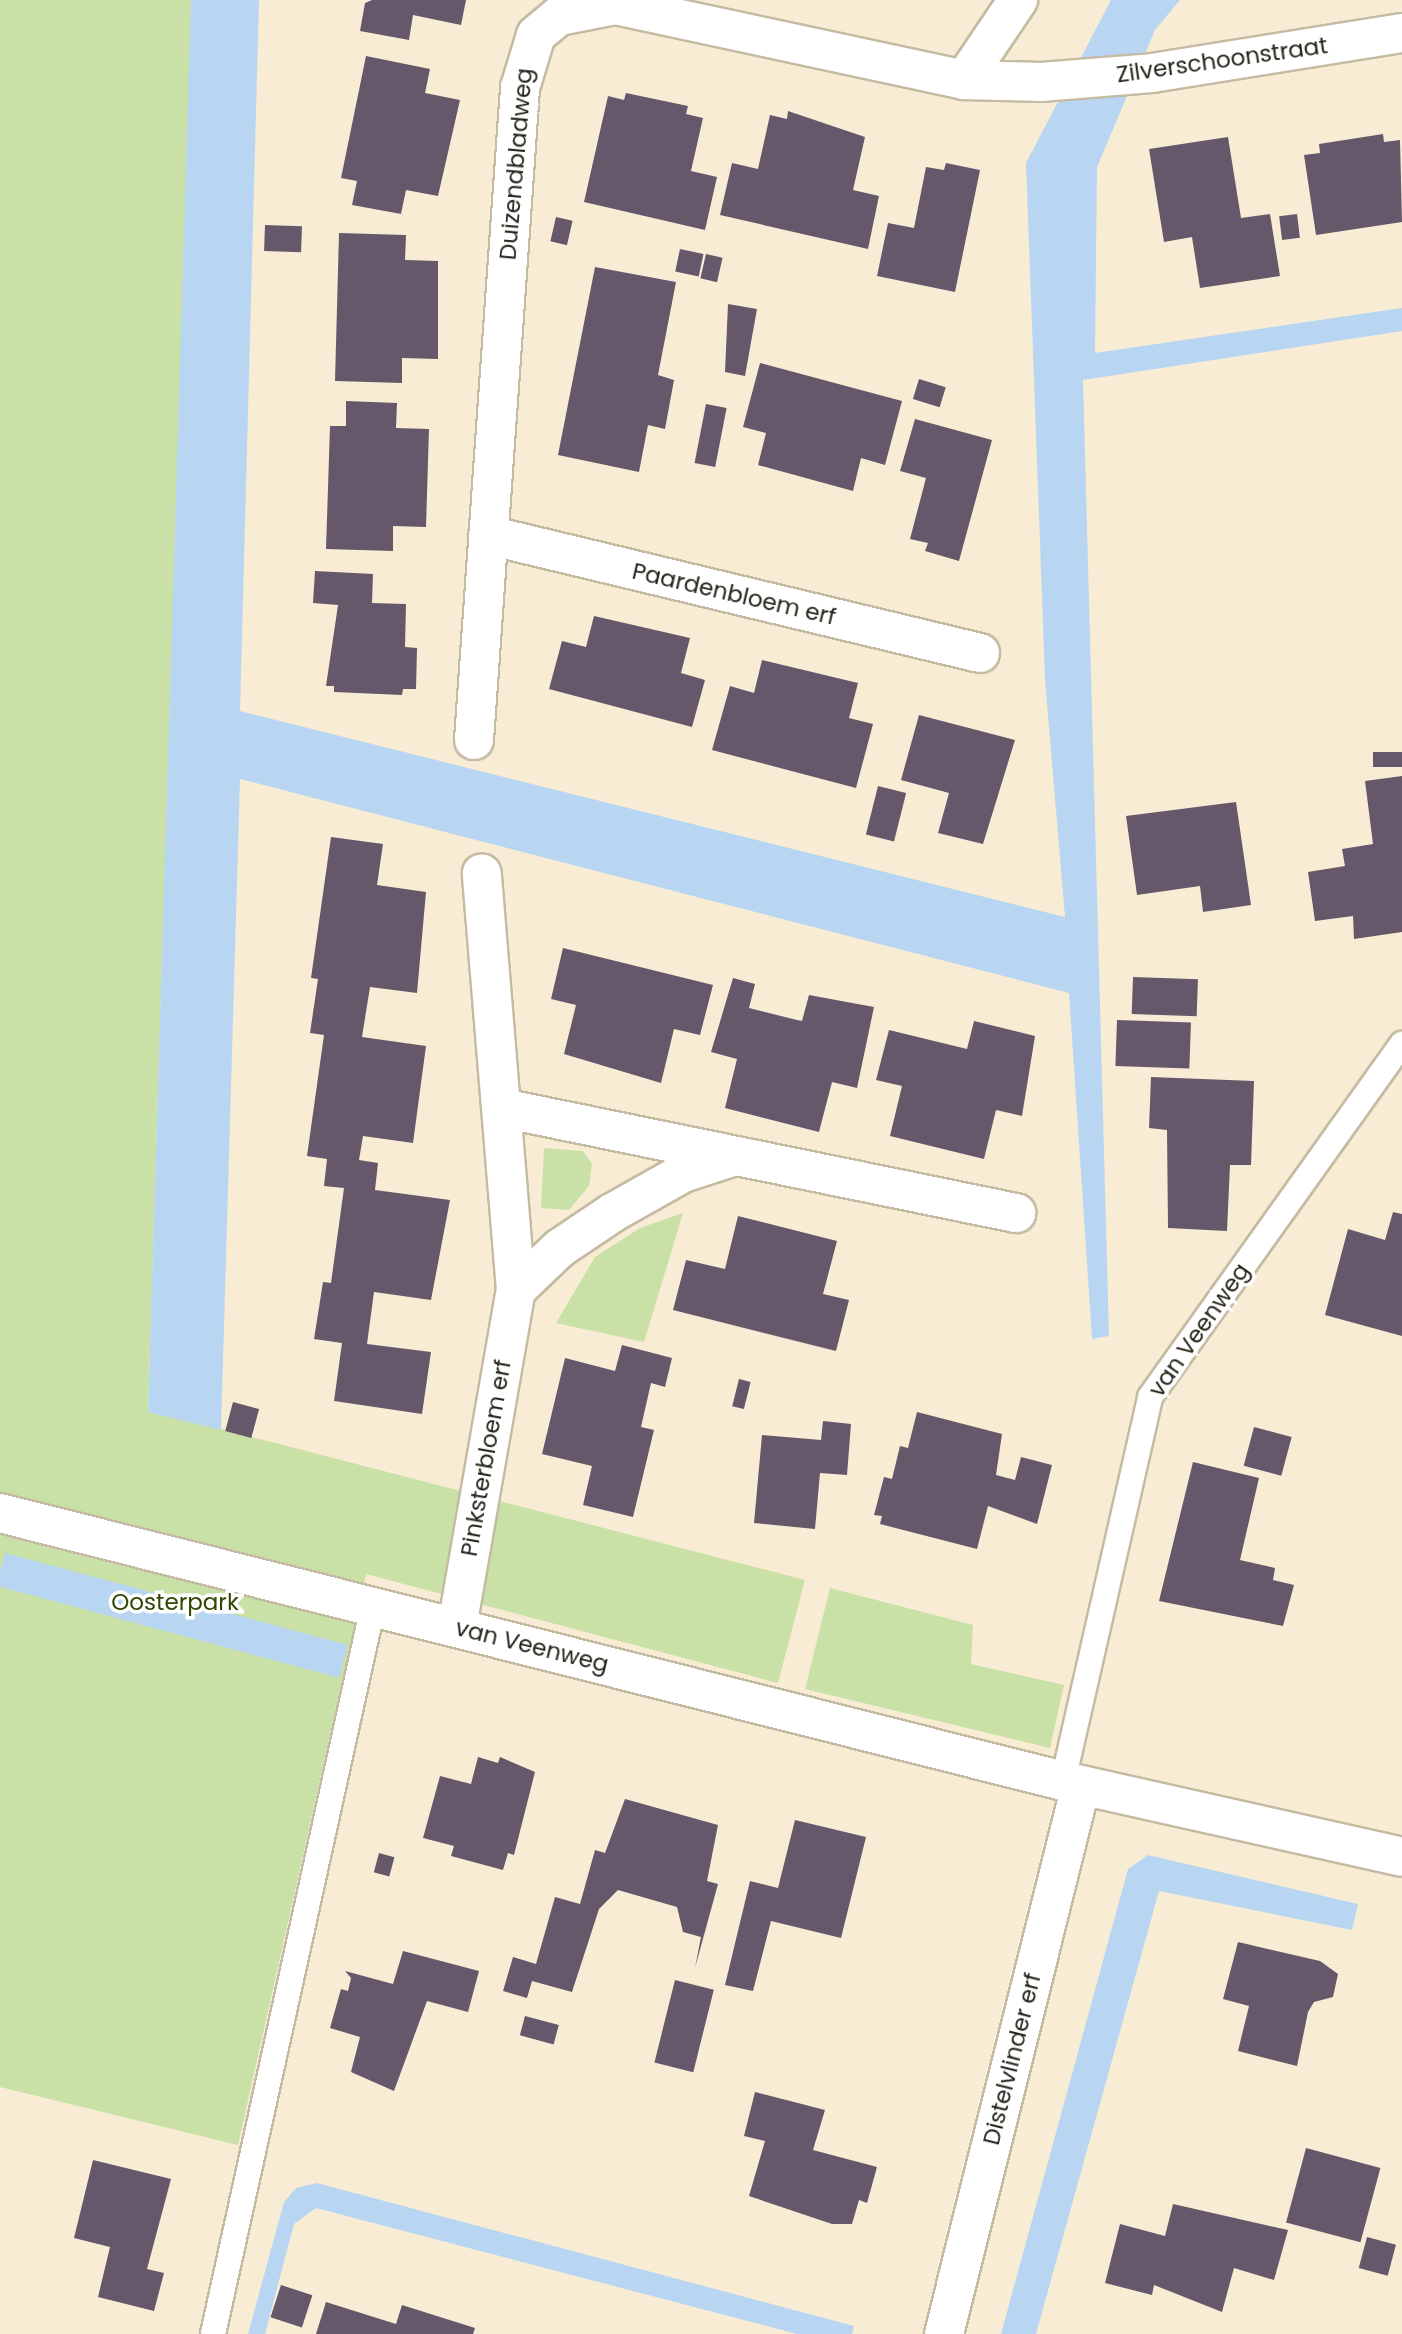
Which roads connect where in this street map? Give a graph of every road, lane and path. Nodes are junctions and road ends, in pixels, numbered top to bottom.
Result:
1 (1018, 0) edge
2 (1402, 33) edge
3 (964, 80) junction
4 (1041, 82) joint
5 (488, 535) junction
6 (980, 653) dead end
7 (474, 740) dead end
8 (482, 873) dead end
9 (1402, 1044) edge
10 (502, 1108) junction
11 (734, 1157) junction
12 (1016, 1213) dead end
13 (516, 1290) junction
14 (0, 1513) edge
15 (373, 1606) junction
16 (457, 1627) junction
17 (1072, 1783) junction
18 (1402, 1857) edge
19 (213, 2334) edge
20 (944, 2334) edge

1 - 3 street
2 - 4 street, Zilverschoonstraat
3 - 4 street, Duizendbladweg
3 - 5 street, Duizendbladweg
5 - 6 street, Paardenbloem erf
5 - 7 street, Duizendbladweg
8 - 10 street, Pinksterbloem erf
9 - 17 lane, van Veenweg
10 - 11 street
10 - 13 street, Pinksterbloem erf
11 - 12 street
11 - 13 street
13 - 16 street, Pinksterbloem erf
14 - 15 street, van Veenweg
15 - 16 street, van Veenweg
15 - 19 lane
16 - 17 street, van Veenweg
17 - 18 street, van Veenweg
17 - 20 street, Distelvlinder erf

